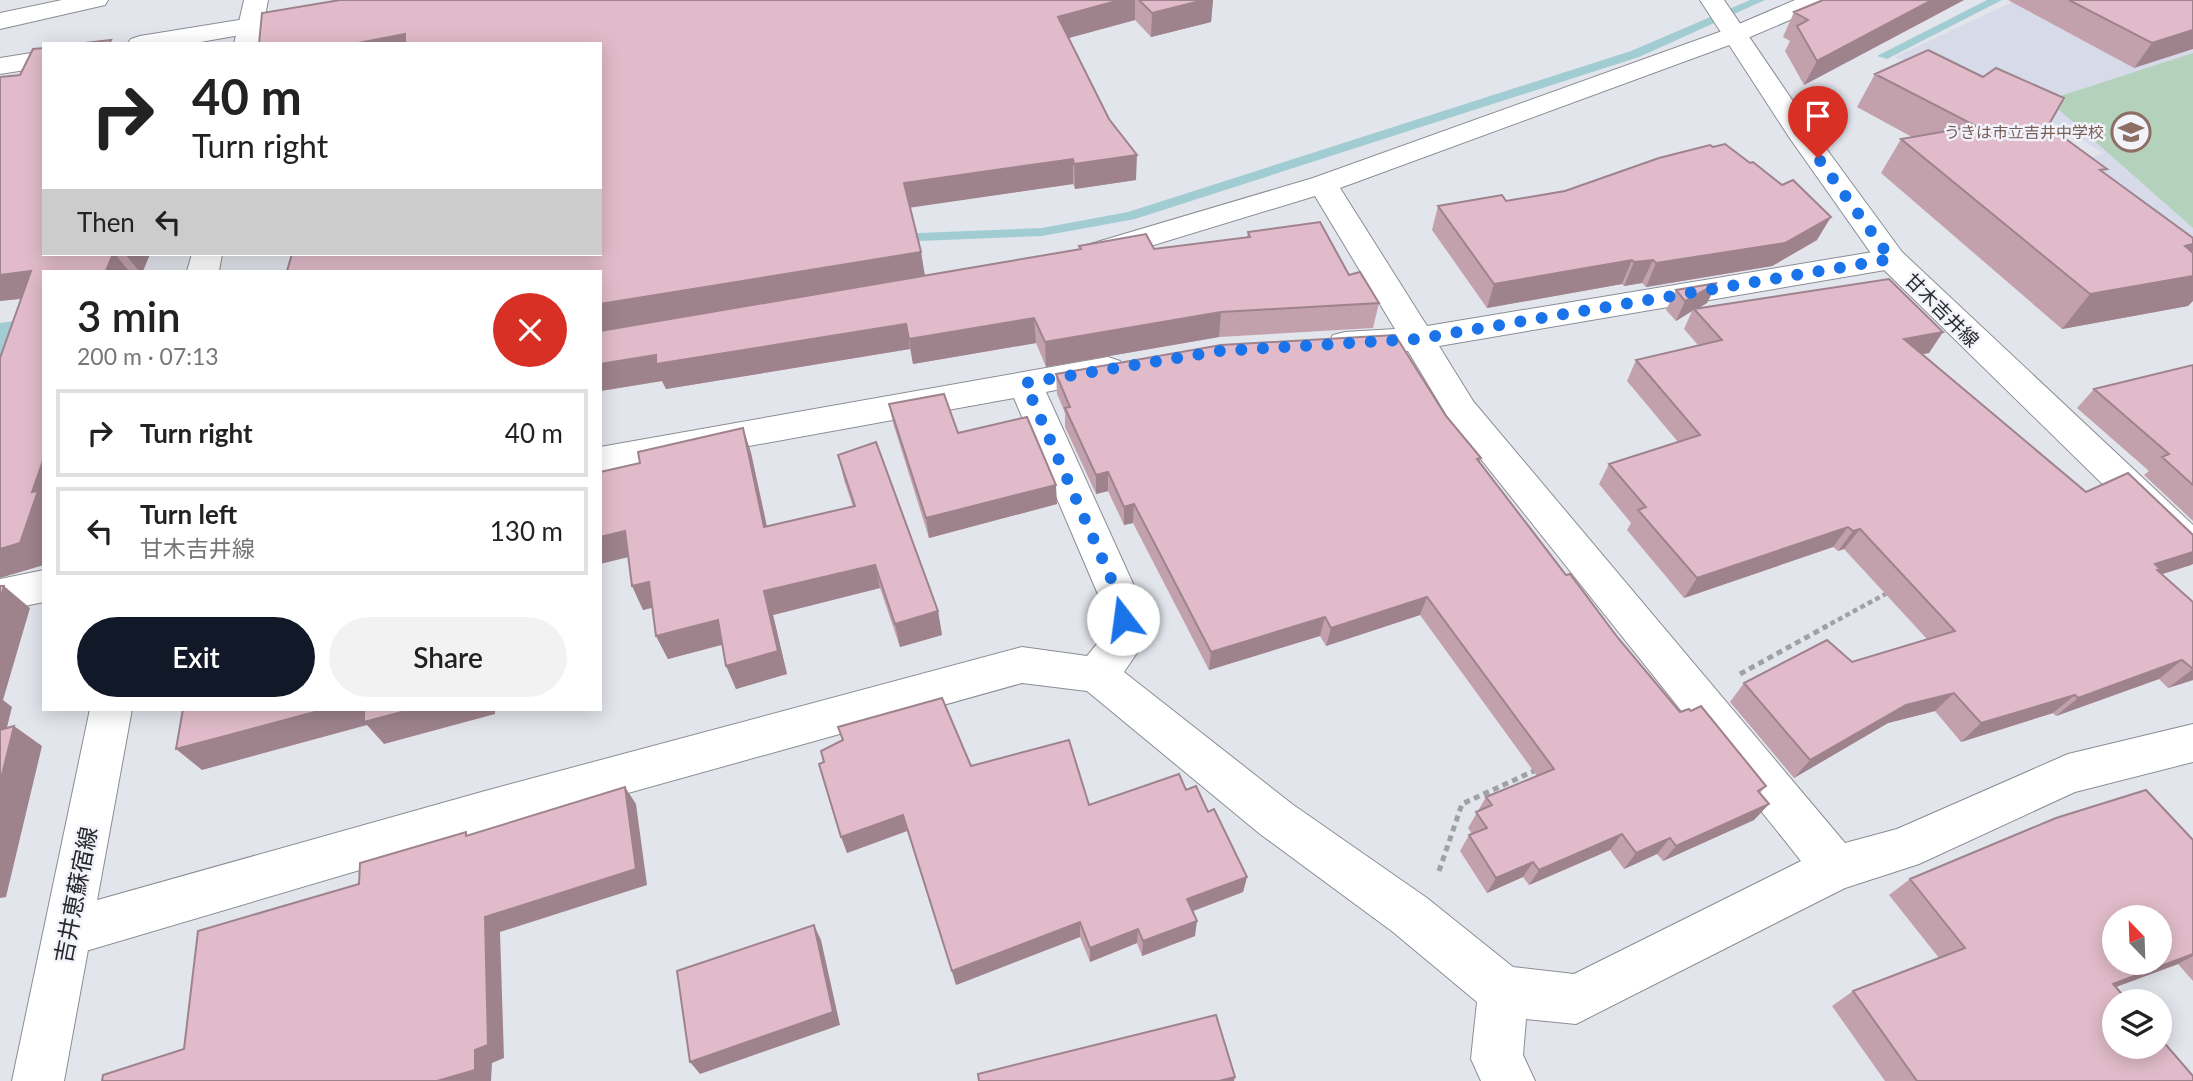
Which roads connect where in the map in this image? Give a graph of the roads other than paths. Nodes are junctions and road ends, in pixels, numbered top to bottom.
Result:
1 (96, 0) edge
2 (256, 0) edge
3 (1712, 0) edge
4 (1816, 0) edge
5 (317, 16) edge
6 (0, 21) edge
7 (1732, 33) junction
8 (248, 35) edge
9 (165, 42) edge
10 (42, 59) edge
11 (0, 65) edge
12 (1323, 184) junction
13 (1072, 258) edge
14 (1891, 259) junction
15 (1417, 339) junction
16 (1311, 345) edge
17 (1141, 364) edge
18 (1025, 383) junction
19 (602, 460) edge
20 (2193, 548) edge
21 (42, 586) edge
22 (0, 595) edge
23 (1097, 676) junction
24 (111, 711) edge
25 (2193, 743) edge
26 (1836, 868) junction
27 (69, 932) junction
28 (1503, 991) junction
29 (38, 1081) edge
30 (1509, 1081) edge

1 - 6 main road
2 - 8 main road
3 - 7 main road, 甘木吉井線
4 - 7 main road
5 - 8 main road
7 - 12 main road
7 - 14 main road, 甘木吉井線
8 - 9 main road
10 - 11 main road
12 - 13 main road
12 - 15 main road
14 - 15 main road
14 - 20 main road, 甘木吉井線
15 - 16 main road
15 - 26 main road
17 - 18 main road
18 - 19 main road
18 - 23 main road
21 - 22 main road
23 - 27 main road
23 - 28 main road
24 - 27 main road, 吉井恵蘇宿線
25 - 26 main road
26 - 28 main road
27 - 29 main road, 吉井恵蘇宿線
28 - 30 main road

